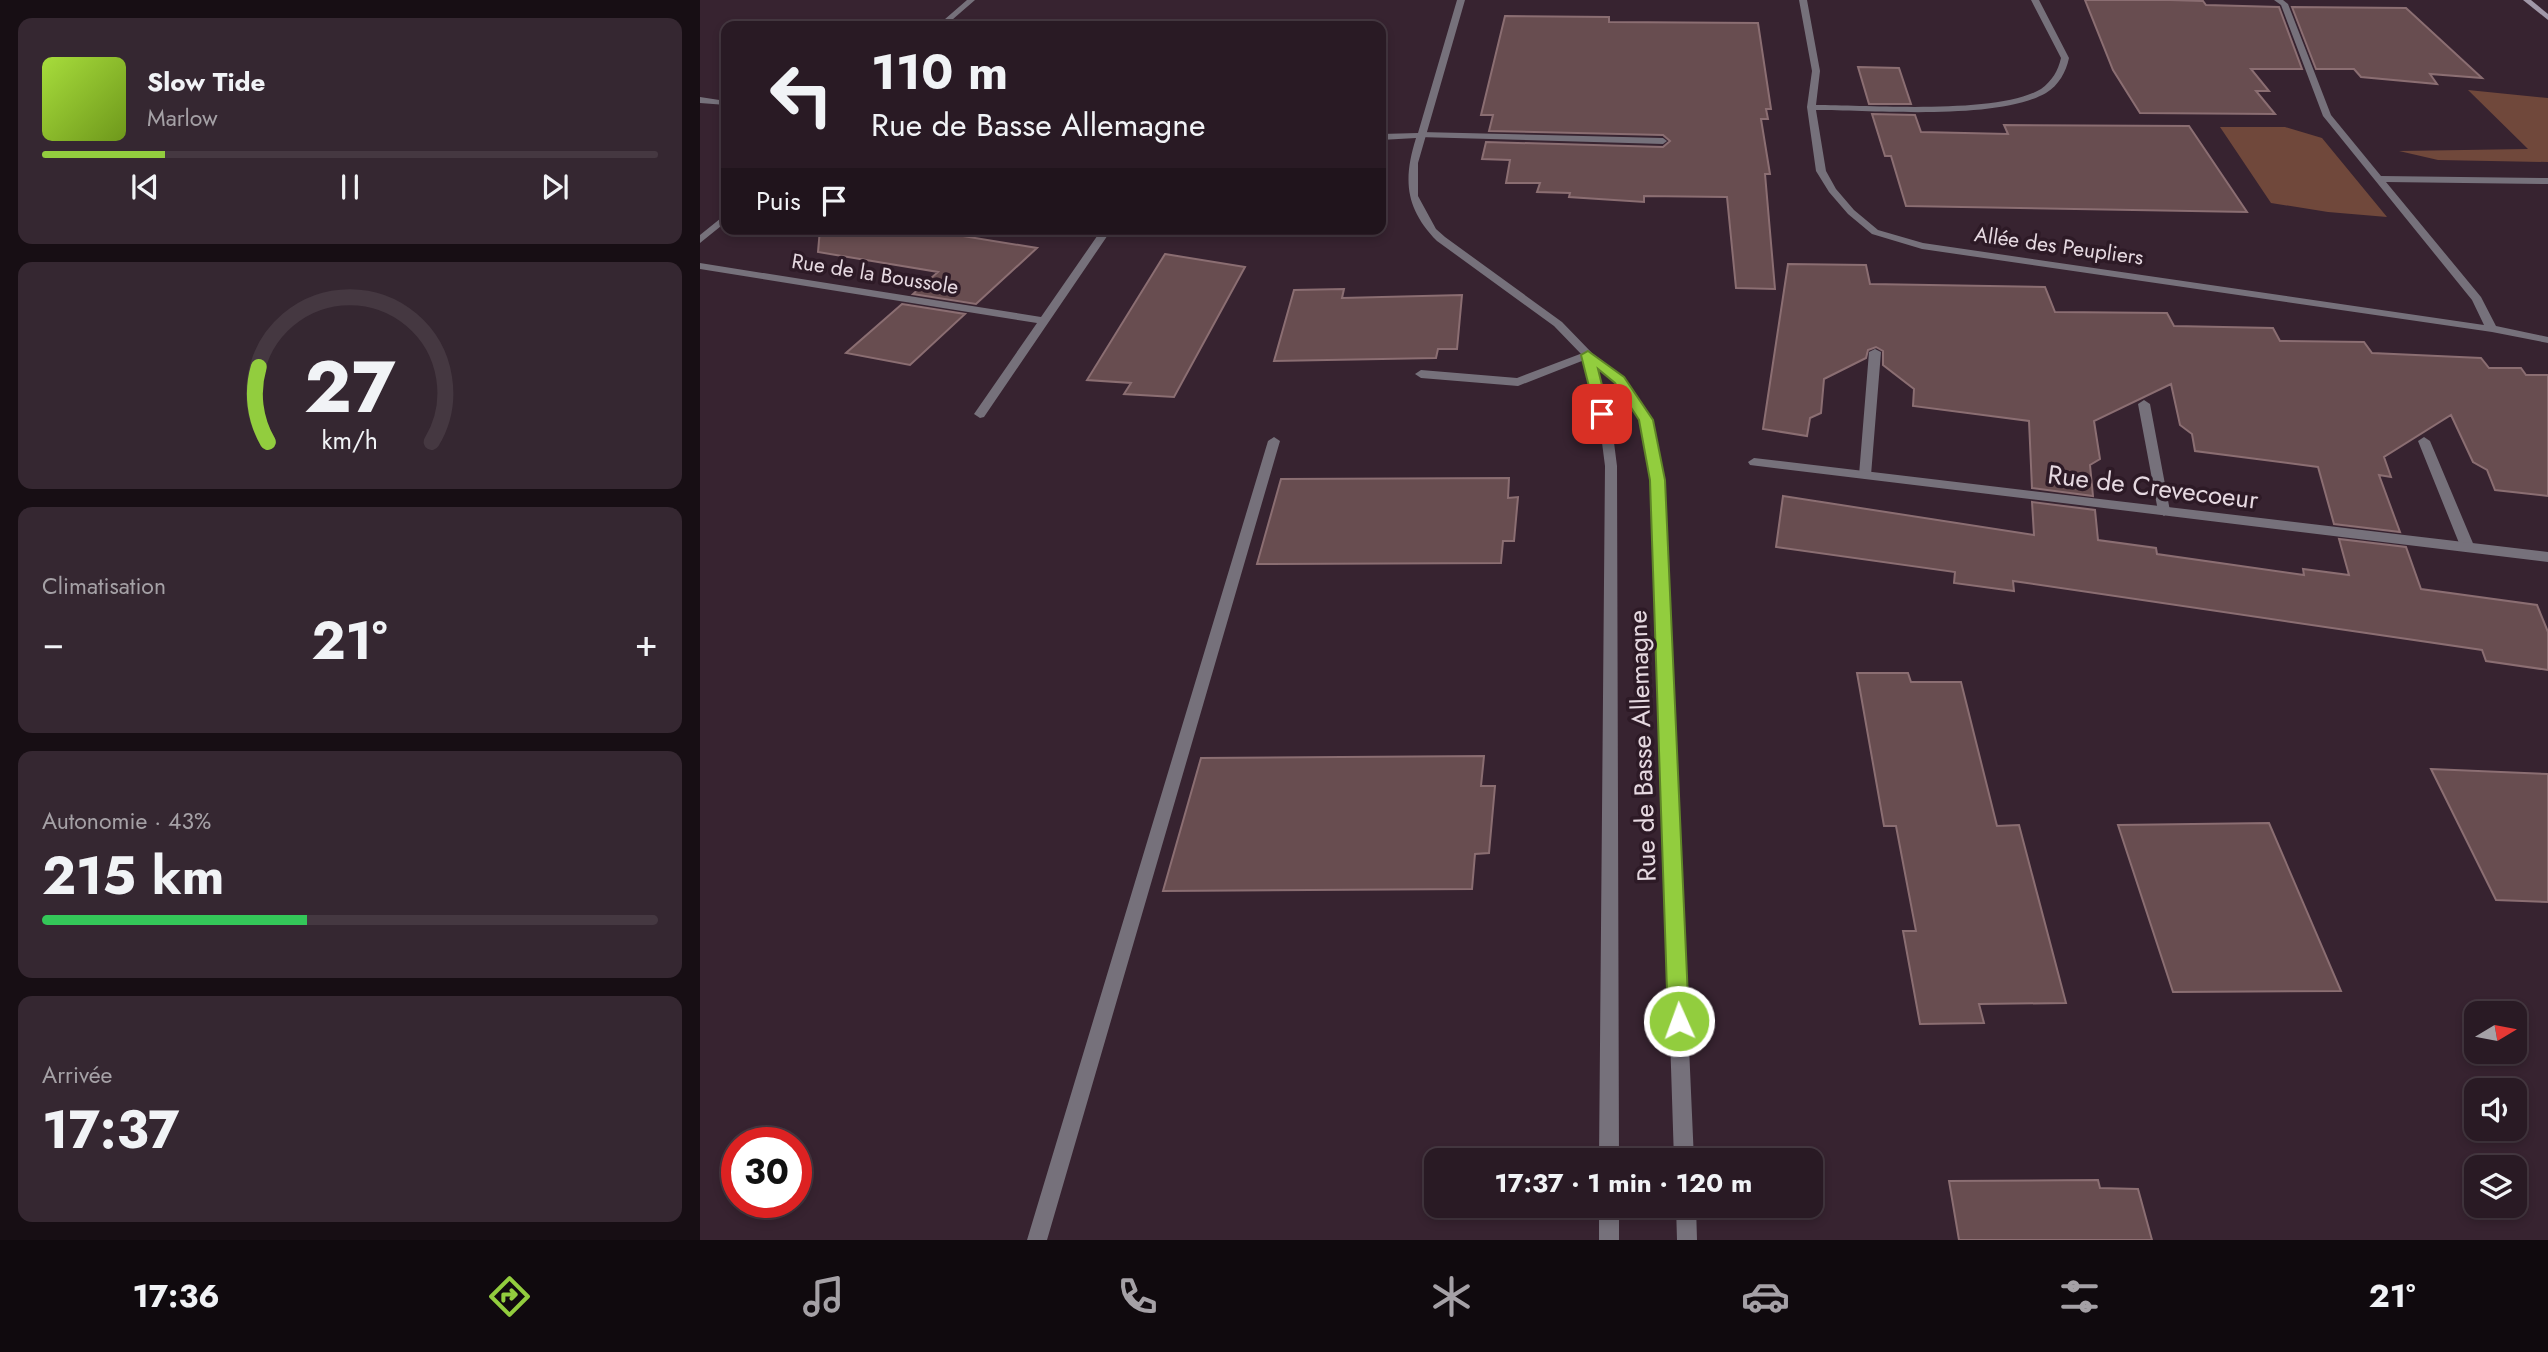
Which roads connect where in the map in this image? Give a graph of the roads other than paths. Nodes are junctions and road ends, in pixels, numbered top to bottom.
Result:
1 (971, 0) edge
2 (1461, 0) edge
3 (1802, 0) edge
4 (2035, 0) edge
5 (2278, 0) edge
6 (2527, 0) edge
7 (2548, 18) edge
8 (948, 21) edge
9 (700, 100) edge
10 (721, 102) edge
11 (1811, 107) junction
12 (1421, 135) junction
13 (1386, 137) edge
14 (1663, 141) dead end
15 (2378, 179) junction
16 (2548, 181) edge
17 (721, 221) edge
18 (1103, 235) edge
19 (700, 240) edge
20 (700, 266) edge
21 (1043, 321) junction
22 (2492, 329) junction
23 (2548, 340) edge
24 (1875, 352) dead end
25 (1588, 355) junction
26 (1421, 374) dead end
27 (2144, 404) dead end
28 (980, 414) dead end
29 (1274, 441) dead end
30 (2424, 441) dead end
31 (1754, 462) dead end
32 (1865, 475) junction
33 (2164, 511) junction
34 (2468, 548) junction
35 (2548, 557) edge
36 (1609, 1148) edge
37 (1684, 1148) edge
38 (1609, 1218) edge
39 (1686, 1218) edge
40 (1037, 1240) edge
41 (1609, 1240) edge
42 (1687, 1240) edge

1 - 8 street
2 - 12 street, Rue de Basse Allemagne
3 - 11 street, Allée des Peupliers
4 - 11 street
5 - 15 street
6 - 7 street
9 - 10 street
11 - 22 street, Allée des Peupliers
12 - 13 street
12 - 14 street
12 - 25 street, Rue de Basse Allemagne
15 - 16 street
15 - 22 street
17 - 19 street
18 - 21 street
20 - 21 street, Rue de la Boussole
21 - 28 street
22 - 23 street, Allée des Peupliers
24 - 32 street
25 - 26 street
25 - 36 street, Rue de Basse Allemagne
25 - 37 street, Rue de Basse Allemagne
27 - 33 street
29 - 40 street
30 - 34 street
31 - 32 street, Rue de Crevecoeur
32 - 33 street, Rue de Crevecoeur
33 - 34 street, Rue de Crevecoeur
34 - 35 street, Rue de Crevecoeur
38 - 41 street
39 - 42 street

